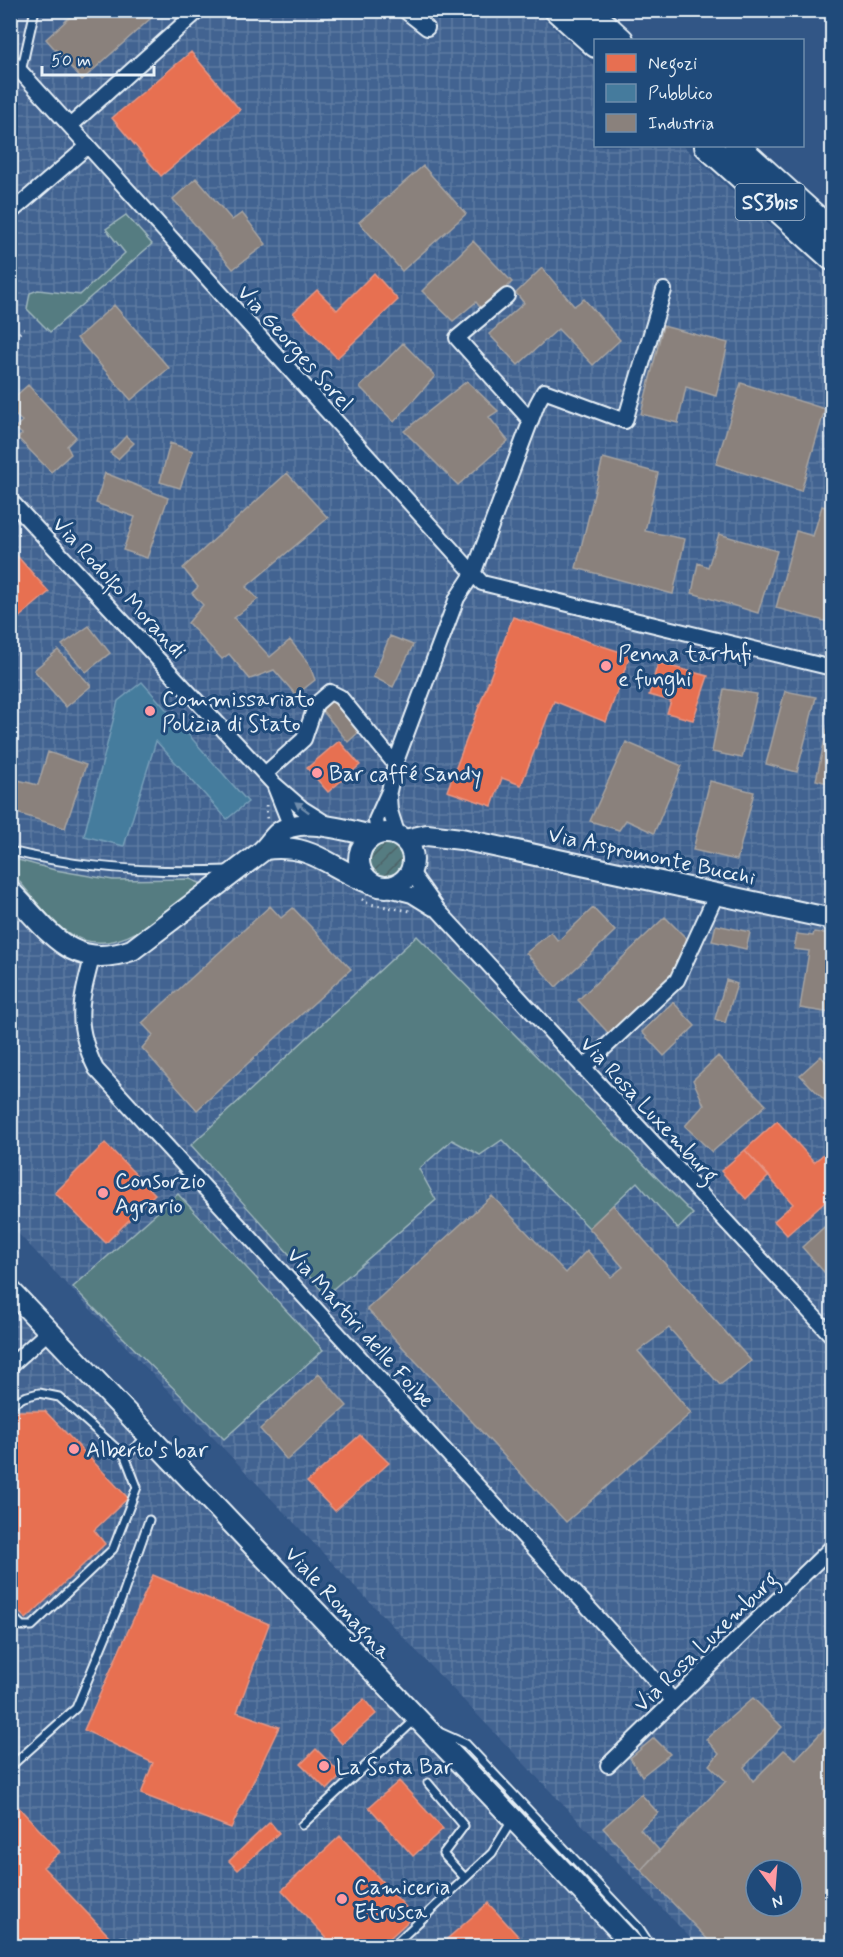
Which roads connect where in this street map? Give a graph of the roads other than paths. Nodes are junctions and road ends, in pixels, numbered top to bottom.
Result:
1 (31, 10) edge
2 (199, 10) edge
3 (404, 10) edge
4 (557, 10) edge
5 (588, 10) edge
6 (427, 28) dead end
7 (620, 39) edge
8 (594, 43) edge
9 (10, 60) edge
10 (21, 72) junction
11 (70, 126) junction
12 (88, 146) junction
13 (708, 147) edge
14 (738, 147) edge
15 (10, 213) edge
16 (832, 232) edge
17 (832, 258) edge
18 (664, 290) dead end
19 (507, 296) dead end
20 (531, 420) junction
21 (10, 500) edge
22 (473, 574) junction
23 (832, 668) edge
24 (395, 764) junction
25 (269, 779) junction
26 (389, 791) junction
27 (334, 828) junction
28 (275, 833) junction
29 (376, 835) junction
30 (402, 838) junction
31 (461, 840) junction
32 (10, 851) edge
33 (319, 855) junction
34 (412, 867) junction
35 (234, 870) junction
36 (370, 889) junction
37 (10, 891) edge
38 (717, 893) junction
39 (438, 910) junction
40 (832, 919) edge
41 (92, 958) junction
42 (583, 1068) junction
43 (10, 1290) edge
44 (49, 1331) junction
45 (832, 1336) edge
46 (10, 1366) edge
47 (10, 1405) edge
48 (149, 1436) junction
49 (125, 1456) junction
50 (149, 1520) dead end
51 (832, 1547) edge
52 (10, 1614) edge
53 (673, 1700) junction
54 (422, 1723) junction
55 (608, 1765) dead end
56 (10, 1767) edge
57 (428, 1783) dead end
58 (513, 1820) junction
59 (302, 1825) dead end
60 (465, 1878) junction
61 (393, 1947) edge
62 (634, 1947) edge
63 (651, 1947) edge

1 - 10 lane
2 - 11 street
3 - 6 street
4 - 8 highway
5 - 7 highway
9 - 10 street, Via Georges Sorel
10 - 11 street, Via Georges Sorel
11 - 12 street, Via Georges Sorel
12 - 15 street
12 - 22 street, Via Georges Sorel
13 - 17 highway, SS3bis
14 - 16 highway, SS3bis
18 - 20 street
19 - 20 street
20 - 22 street
21 - 25 street, Via Rodolfo Morandi
22 - 23 street, Via Georges Sorel
22 - 24 street
24 - 25 street
24 - 26 street
27 -> 25 street, Via Rodolfo Morandi
25 - 28 street, Via Rodolfo Morandi
26 - 29 street
26 - 30 street
27 - 28 street, Via Aspromonte Bucchi
27 - 29 street, Via Aspromonte Bucchi
28 - 33 street
28 - 33 street
28 - 35 street
29 - 30 street, Via Aspromonte Bucchi
29 - 36 street
30 - 31 street, Via Aspromonte Bucchi
30 - 34 street
31 - 34 street, Via Aspromonte Bucchi
31 - 38 street, Via Aspromonte Bucchi
32 - 35 lane
33 - 36 street
34 - 36 street, Via Aspromonte Bucchi
34 - 39 street, Via Rosa Luxemburg
35 - 41 street
36 - 39 street, Via Rosa Luxemburg
37 - 41 street
38 - 40 street, Via Aspromonte Bucchi
38 - 42 street
39 - 42 street, Via Rosa Luxemburg
41 - 53 street, Via Martiri delle Foibe
42 - 45 street, Via Rosa Luxemburg
43 - 44 street, Viale Romagna
44 - 46 street
44 - 48 street, Viale Romagna
47 - 49 lane
48 - 49 lane
48 - 54 street, Viale Romagna
49 - 52 lane
50 - 56 lane
51 - 53 street, Via Rosa Luxemburg
53 - 55 street, Via Rosa Luxemburg
54 - 58 street, Viale Romagna
54 - 59 lane
54 - 63 lane
57 - 60 lane
58 - 60 lane
58 - 62 street, Viale Romagna
60 - 61 lane

